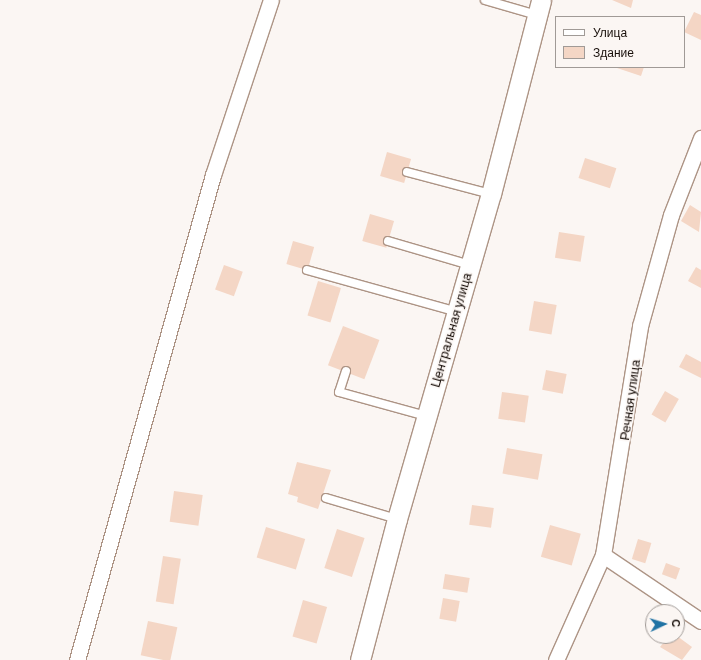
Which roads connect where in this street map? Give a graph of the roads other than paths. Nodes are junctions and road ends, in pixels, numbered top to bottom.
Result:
1 (271, 0) edge
2 (485, 0) edge
3 (539, 7) edge
4 (701, 138) edge
5 (407, 172) dead end
6 (491, 194) junction
7 (388, 241) dead end
8 (470, 265) junction
9 (307, 270) dead end
10 (457, 312) junction
11 (346, 371) dead end
12 (426, 416) junction
13 (326, 498) dead end
14 (397, 519) junction
15 (603, 555) junction
16 (701, 621) edge
17 (76, 660) edge
18 (360, 660) edge
19 (556, 660) edge

1 - 17 street
2 - 3 lane
3 - 6 street, Центральная улица
4 - 15 street, Речная улица
5 - 6 lane
6 - 8 street, Центральная улица
7 - 8 lane
8 - 10 street, Центральная улица
9 - 10 lane
10 - 12 street, Центральная улица
11 - 12 lane
12 - 14 street, Центральная улица
13 - 14 lane
14 - 18 street, Центральная улица
15 - 16 street
15 - 19 street, Речная улица

